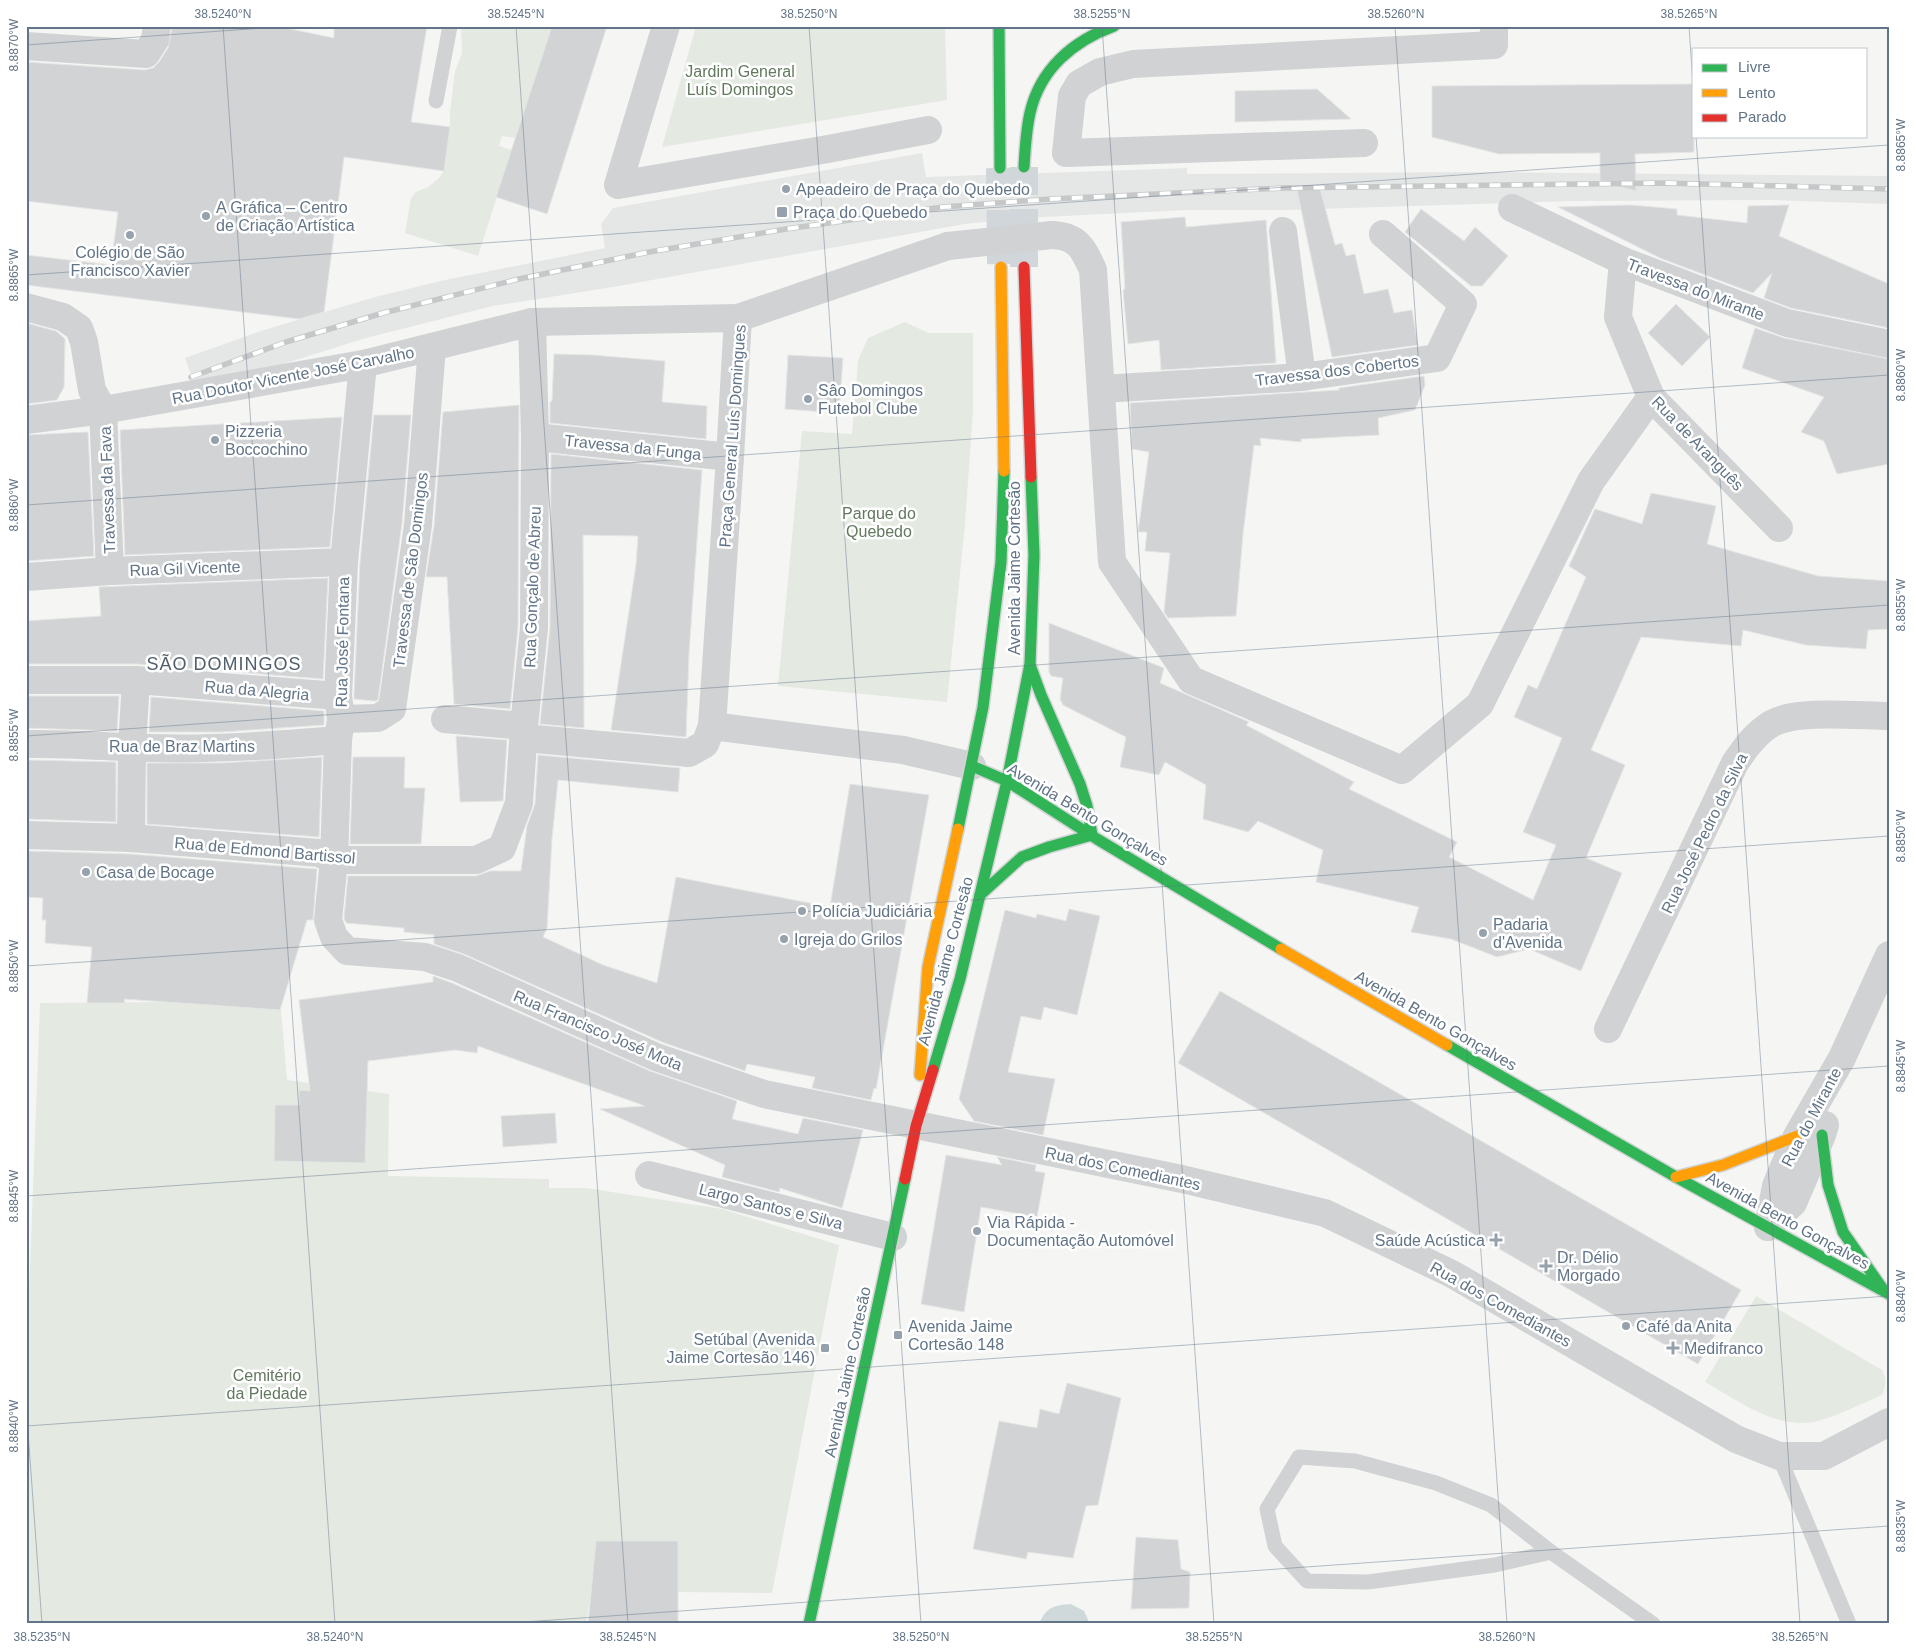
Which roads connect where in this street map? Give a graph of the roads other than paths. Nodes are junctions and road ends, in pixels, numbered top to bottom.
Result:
1 (158, 26) edge
2 (450, 26) edge
3 (666, 26) edge
4 (999, 26) edge
5 (1114, 26) edge
6 (1494, 26) edge
7 (26, 46) edge
8 (436, 101) dead end
9 (928, 130) dead end
10 (1364, 143) dead end
11 (1024, 167) tunnel mouth
12 (1000, 168) tunnel mouth
13 (1512, 208) dead end
14 (1283, 231) dead end
15 (1383, 234) dead end
16 (1623, 262) junction
17 (1001, 267) tunnel mouth
18 (1024, 267) tunnel mouth
19 (26, 307) edge
20 (738, 318) junction
21 (532, 322) junction
22 (1889, 344) edge
23 (432, 348) junction
24 (363, 364) junction
25 (1302, 377) junction
26 (1101, 389) junction
27 (1651, 397) junction
28 (103, 410) junction
29 (26, 420) edge
30 (535, 438) junction
31 (730, 458) junction
32 (1779, 528) dead end
33 (344, 562) junction
34 (110, 571) junction
35 (26, 577) edge
36 (1030, 664) junction
37 (26, 680) edge
38 (136, 680) junction
39 (1889, 716) edge
40 (339, 718) junction
41 (445, 719) dead end
42 (712, 726) junction
43 (524, 732) junction
44 (26, 744) edge
45 (132, 747) junction
46 (972, 766) junction
47 (1007, 781) junction
48 (26, 835) edge
49 (1092, 835) junction
50 (131, 838) junction
51 (502, 848) joint
52 (334, 860) junction
53 (980, 894) junction
54 (328, 920) joint
55 (1889, 955) edge
56 (1608, 1029) dead end
57 (916, 1126) junction
58 (1810, 1136) junction
59 (649, 1175) dead end
60 (1676, 1177) junction
61 (1768, 1227) junction
62 (893, 1237) junction
63 (1886, 1292) edge
64 (1889, 1422) edge
65 (1779, 1456) junction
66 (1551, 1552) junction
67 (809, 1624) edge
68 (1652, 1624) edge
69 (1849, 1624) edge

1 - 7 street
2 - 8 lane
3 - 9 street
4 - 12 main road
5 - 11 main road
6 - 10 street
13 - 16 street, Travessa do Mirante
14 - 25 street
15 - 25 street, Travessa dos Cobertos
16 - 22 street, Travessa do Mirante
16 - 27 street, Rua de Aranguês
17 - 46 main road, Avenida Jaime Cortesão
18 - 36 main road, Avenida Jaime Cortesão
19 - 28 street
20 - 21 street, Rua Doutor Vicente José Carvalho
20 - 26 street, Praça General Luís Domingues, bridge
20 - 31 street, Praça General Luís Domingues
21 - 23 street, Rua Doutor Vicente José Carvalho
21 - 30 street, Rua Gonçalo de Abreu
23 - 24 street, Rua Doutor Vicente José Carvalho
23 - 40 street, Travessa de São Domingos
24 - 28 street, Rua Doutor Vicente José Carvalho
24 - 33 street, Rua José Fontana
25 - 26 street, Travessa dos Cobertos
26 - 27 street, Praça General Luís Domingues
27 - 32 street, Rua de Aranguês
28 - 29 street, Rua Doutor Vicente José Carvalho
28 - 34 street, Travessa da Fava
30 - 31 street, Travessa da Funga
30 - 43 street, Rua Gonçalo de Abreu
31 - 42 street, Praça General Luís Domingues
33 - 34 street, Rua Gil Vicente
33 - 40 street, Rua José Fontana
34 - 35 street, Rua Gil Vicente
36 - 47 main road, Avenida Jaime Cortesão
36 - 49 main road
37 - 38 street, Rua da Alegria
38 - 40 street, Rua da Alegria
38 - 45 street
39 - 56 street, Rua José Pedro da Silva
40 - 45 street, Rua de Braz Martins
40 - 52 street, Rua José Fontana
41 - 43 street
42 - 43 street
42 - 46 street
43 - 51 street, Rua Gonçalo de Abreu
44 - 45 street, Rua de Braz Martins
45 - 50 street
46 - 47 main road, Avenida Bento Gonçalves
46 - 57 main road, Avenida Jaime Cortesão
47 - 49 main road, Avenida Bento Gonçalves
47 - 53 main road, Avenida Jaime Cortesão
48 - 50 street, Rua de Edmond Bartissol
49 - 53 main road
49 - 60 main road, Avenida Bento Gonçalves
50 - 52 street, Rua de Edmond Bartissol
51 - 52 street, Rua de Edmond Bartissol
52 - 54 street, Rua José Fontana
53 - 57 main road, Avenida Jaime Cortesão
54 - 57 street, Rua Francisco José Mota
55 - 58 street, Rua do Mirante
57 - 62 main road, Avenida Jaime Cortesão
57 - 65 street, Rua dos Comediantes
58 - 60 main road
58 - 61 street, Rua do Mirante
58 - 63 main road
59 - 62 street, Largo Santos e Silva
60 - 61 main road, Avenida Bento Gonçalves
61 - 63 main road, Avenida Bento Gonçalves
62 - 67 main road, Avenida Jaime Cortesão
64 - 65 street, Rua dos Comediantes
65 - 69 lane
66 - 66 lane
66 - 68 lane

